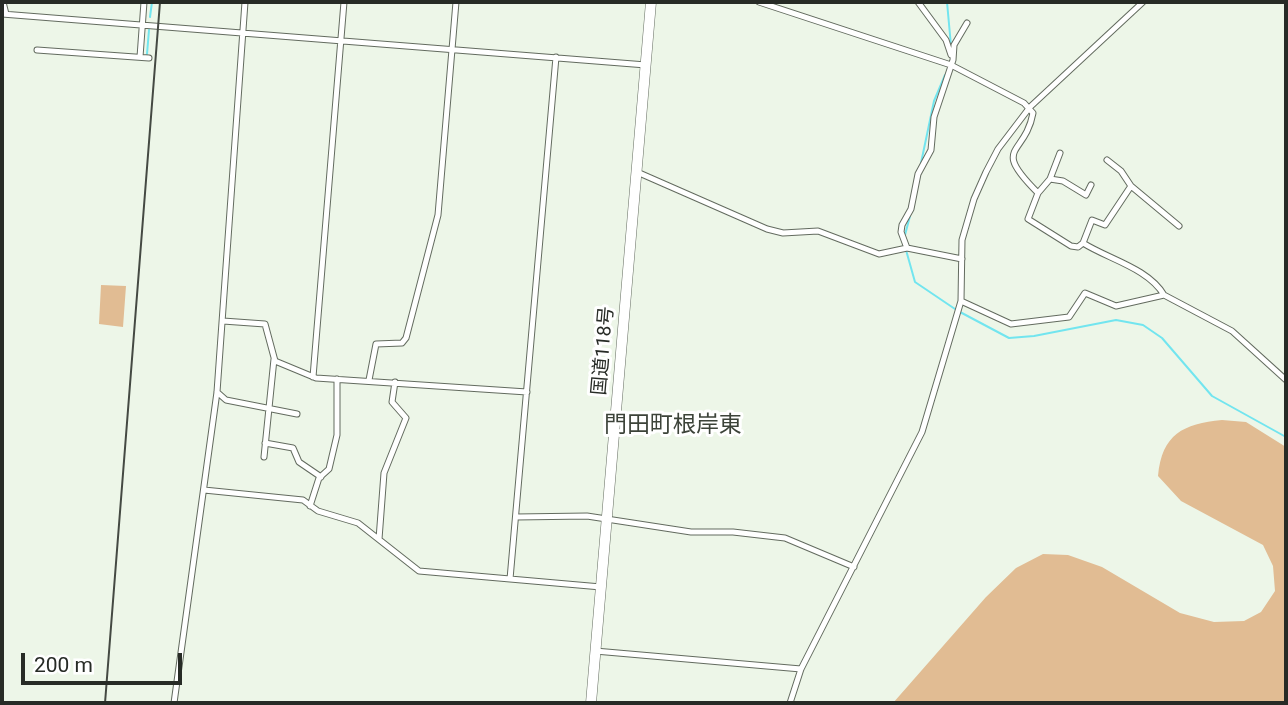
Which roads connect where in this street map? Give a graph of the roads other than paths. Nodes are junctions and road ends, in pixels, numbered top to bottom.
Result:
1 (3, 2) edge
2 (144, 2) edge
3 (246, 2) edge
4 (344, 2) edge
5 (456, 2) edge
6 (651, 2) edge
7 (759, 2) edge
8 (918, 2) edge
9 (1143, 2) edge
10 (4, 14) edge
11 (967, 23) dead end
12 (142, 24) junction
13 (244, 31) junction
14 (341, 40) junction
15 (452, 49) junction
16 (37, 50) dead end
17 (140, 57) junction
18 (556, 57) junction
19 (149, 58) dead end
20 (952, 63) junction
21 (646, 65) junction
22 (1030, 107) junction
23 (1060, 153) dead end
24 (1107, 160) dead end
25 (637, 172) junction
26 (1050, 179) junction
27 (1091, 186) dead end
28 (1131, 186) junction
29 (1038, 193) junction
30 (1179, 226) dead end
31 (1083, 243) junction
32 (907, 248) junction
33 (962, 259) junction
34 (1164, 295) junction
35 (961, 301) junction
36 (223, 321) junction
37 (274, 359) junction
38 (313, 377) junction
39 (337, 379) junction
40 (369, 380) junction
41 (1286, 380) edge
42 (395, 382) junction
43 (217, 392) junction
44 (527, 392) junction
45 (268, 408) junction
46 (297, 414) dead end
47 (265, 443) junction
48 (264, 457) dead end
49 (321, 477) junction
50 (204, 490) junction
51 (310, 506) junction
52 (516, 516) junction
53 (607, 518) junction
54 (379, 539) junction
55 (854, 568) junction
56 (510, 579) junction
57 (601, 587) junction
58 (595, 650) junction
59 (801, 669) junction
60 (174, 703) edge
61 (591, 703) edge
62 (790, 703) edge

1 - 10 street
2 - 12 street
3 - 13 street
4 - 14 street
5 - 15 street
6 - 21 highway, 国道118号
7 - 20 street
8 - 20 street
9 - 22 street
10 - 12 street
11 - 20 street
12 - 13 street
12 - 17 street
13 - 14 street
13 - 36 street
14 - 15 street
14 - 38 street
15 - 18 street
15 - 40 street
16 - 17 street
17 - 19 street
18 - 21 street
18 - 44 street
20 - 22 street
20 - 32 street
21 - 25 highway, 国道118号
22 - 29 street
22 - 33 street
23 - 26 street
24 - 28 street
25 - 32 street
25 - 53 highway, 国道118号
26 - 27 street
26 - 29 street
28 - 30 street
28 - 31 street
29 - 31 street
31 - 34 street
32 - 33 street
33 - 35 street
34 - 35 street
34 - 41 street
35 - 55 street
36 - 37 street
36 - 43 street
37 - 38 street
37 - 45 street
38 - 39 street
39 - 40 street
39 - 49 street
40 - 42 street
42 - 44 street
42 - 54 street
43 - 45 street
43 - 50 street
44 - 52 street
45 - 46 street
45 - 47 street
47 - 48 street
47 - 49 street
49 - 51 street
50 - 51 street
50 - 60 street
51 - 54 street
52 - 53 street
52 - 56 street
53 - 55 street
53 - 57 highway, 国道118号
54 - 56 street
55 - 59 street
56 - 57 street
57 - 58 highway, 国道118号
58 - 59 street
58 - 61 highway, 国道118号
59 - 62 street

